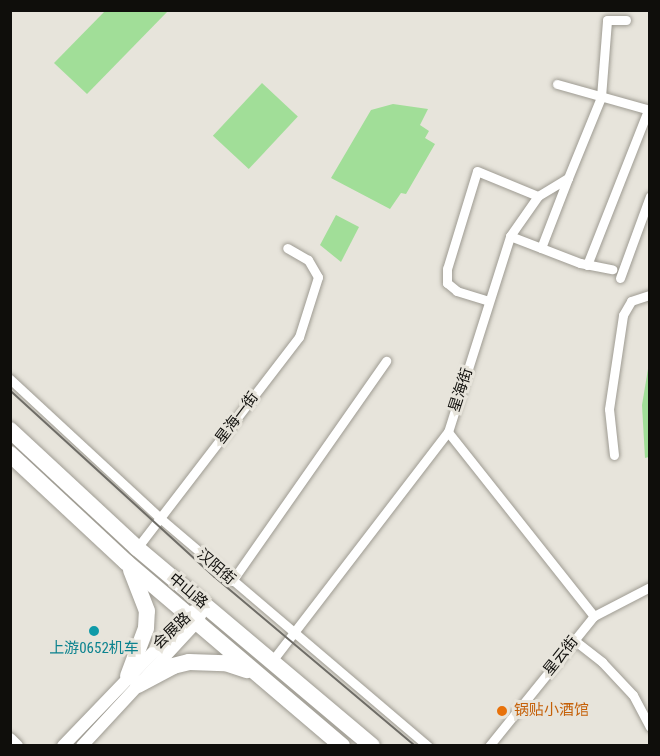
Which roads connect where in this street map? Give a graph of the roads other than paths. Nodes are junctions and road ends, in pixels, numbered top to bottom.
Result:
1 (626, 20) dead end
2 (557, 84) dead end
3 (601, 97) junction
4 (649, 110) edge
5 (568, 178) junction
6 (538, 196) junction
7 (650, 196) edge
8 (510, 236) junction
9 (287, 248) dead end
10 (542, 248) junction
11 (587, 265) junction
12 (612, 269) dead end
13 (620, 278) dead end
14 (650, 295) edge
15 (489, 301) junction
16 (386, 360) dead end
17 (10, 379) edge
18 (10, 430) edge
19 (448, 432) junction
20 (10, 454) edge
21 (614, 455) dead end
22 (160, 518) junction
23 (137, 548) junction
24 (126, 562) junction
25 (232, 581) junction
26 (650, 587) edge
27 (205, 605) junction
28 (594, 616) junction
29 (192, 618) junction
30 (294, 633) junction
31 (574, 640) junction
32 (272, 661) junction
33 (262, 678) junction
34 (133, 681) junction
35 (650, 727) edge
36 (10, 739) edge
37 (17, 746) edge
38 (63, 746) edge
39 (82, 746) edge
40 (342, 746) edge
41 (372, 746) edge
42 (428, 746) edge
43 (489, 746) edge

1 - 3 street
2 - 3 street
3 - 4 street
3 - 5 street
4 - 11 street
5 - 6 street, 星海街
5 - 10 street
6 - 8 street, 星海街
6 - 15 street
7 - 13 street
8 - 10 street
8 - 15 street, 星海街
9 - 22 street, 星海一街
10 - 11 street
11 - 12 street
14 - 21 street
15 - 19 street, 星海街
16 - 25 street
17 - 22 street, 汉阳街
18 - 23 highway, 中山路
19 - 28 street
19 - 30 street, 星海街
20 - 24 highway, 中山路
22 - 23 street, 星海一街
22 - 25 street, 汉阳街
23 - 27 highway, 中山路
24 - 29 highway, 中山路
24 - 34 highway
25 - 30 street, 汉阳街
26 - 28 street, 星云街
27 - 29 main road, 会展路
27 - 32 highway, 中山路
28 - 31 street, 星云街
29 - 33 highway, 中山路
29 - 34 main road, 会展路
30 - 32 street, 星海街
30 - 42 street, 汉阳街
31 - 35 street
31 - 43 street, 星云街
32 - 41 highway, 中山路
33 - 34 highway
33 - 40 highway, 中山路
34 - 38 main road, 会展路
34 - 39 main road, 会展路
36 - 37 main road

